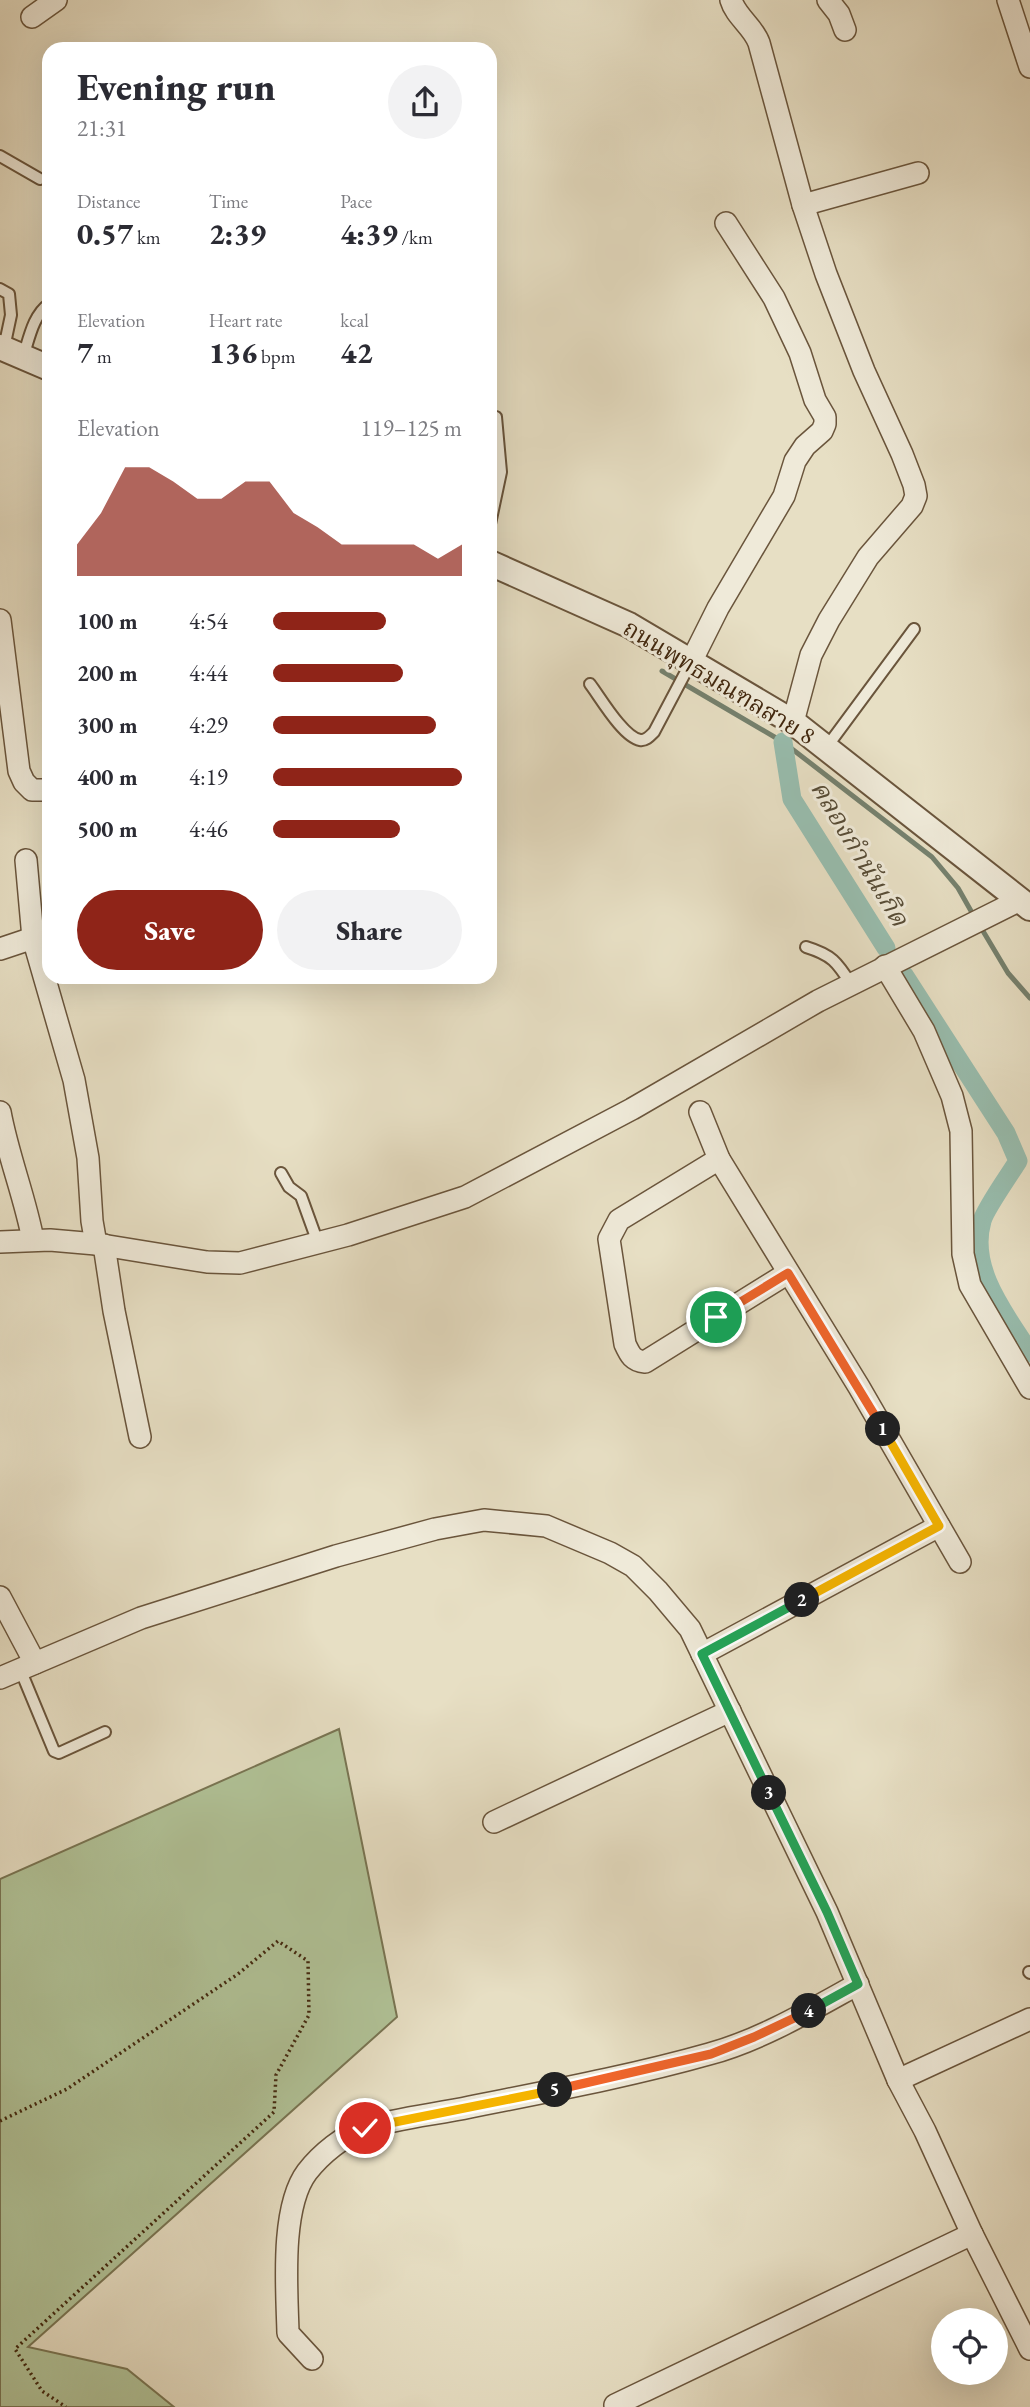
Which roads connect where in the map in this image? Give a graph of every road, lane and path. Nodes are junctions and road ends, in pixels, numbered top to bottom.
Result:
1 (56, 0) edge
2 (731, 0) edge
3 (828, 0) edge
4 (1008, 0) edge
5 (32, 17) dead end
6 (845, 30) dead end
7 (1030, 68) edge
8 (0, 156) edge
9 (918, 173) dead end
10 (40, 179) dead end
11 (803, 205) junction
12 (726, 223) dead end
13 (0, 289) edge
14 (42, 310) edge
15 (9, 351) edge
16 (42, 365) edge
17 (497, 428) edge
18 (497, 491) edge
19 (497, 566) edge
20 (0, 620) edge
21 (914, 629) dead end
22 (691, 662) junction
23 (590, 684) dead end
24 (793, 722) junction
25 (826, 748) junction
26 (42, 790) edge
27 (26, 860) dead end
28 (1025, 904) edge
29 (33, 938) junction
30 (806, 947) dead end
31 (0, 949) edge
32 (886, 966) junction
33 (42, 969) edge
34 (46, 984) edge
35 (851, 984) junction
36 (0, 1112) edge
37 (699, 1112) dead end
38 (719, 1158) junction
39 (281, 1173) dead end
40 (33, 1240) junction
41 (0, 1242) edge
42 (318, 1243) junction
43 (100, 1244) junction
44 (788, 1273) junction
45 (1030, 1388) edge
46 (140, 1437) dead end
47 (939, 1526) junction
48 (960, 1562) dead end
49 (0, 1597) edge
50 (702, 1654) junction
51 (28, 1666) junction
52 (0, 1678) edge
53 (730, 1711) junction
54 (105, 1732) dead end
55 (494, 1822) dead end
56 (858, 1984) junction
57 (1030, 2019) edge
58 (898, 2080) junction
59 (0, 2121) edge
60 (972, 2234) junction
61 (1030, 2349) edge
62 (312, 2358) dead end
63 (615, 2405) dead end
64 (66, 2407) edge

1 - 5 street
2 - 11 street
3 - 6 street
4 - 7 street
8 - 10 lane
9 - 11 street
11 - 24 street
12 - 22 street
13 - 15 lane
14 - 15 lane
15 - 16 street
17 - 18 lane
19 - 22 street, ถนนพุทธมณฑลสาย 8
20 - 26 street
21 - 25 lane
22 - 23 lane
22 - 24 street, ถนนพุทธมณฑลสาย 8
24 - 25 street, ถนนพุทธมณฑลสาย 8
25 - 28 street, ถนนพุทธมณฑลสาย 8
27 - 29 street
28 - 32 street
29 - 31 street
29 - 33 street
30 - 35 lane
32 - 35 street
32 - 45 street
34 - 43 street
35 - 42 street
36 - 40 street
37 - 38 street
38 - 44 street
38 - 44 street
39 - 42 lane
40 - 41 street
40 - 43 street
42 - 43 street
43 - 46 street
44 - 47 street
47 - 48 street
47 - 50 street
49 - 51 street
50 - 51 street
50 - 53 street
51 - 52 street
51 - 54 lane
53 - 55 street
53 - 56 street
56 - 58 street
56 - 62 street
57 - 58 street
58 - 60 street
59 - 64 path
60 - 61 street
60 - 63 street

